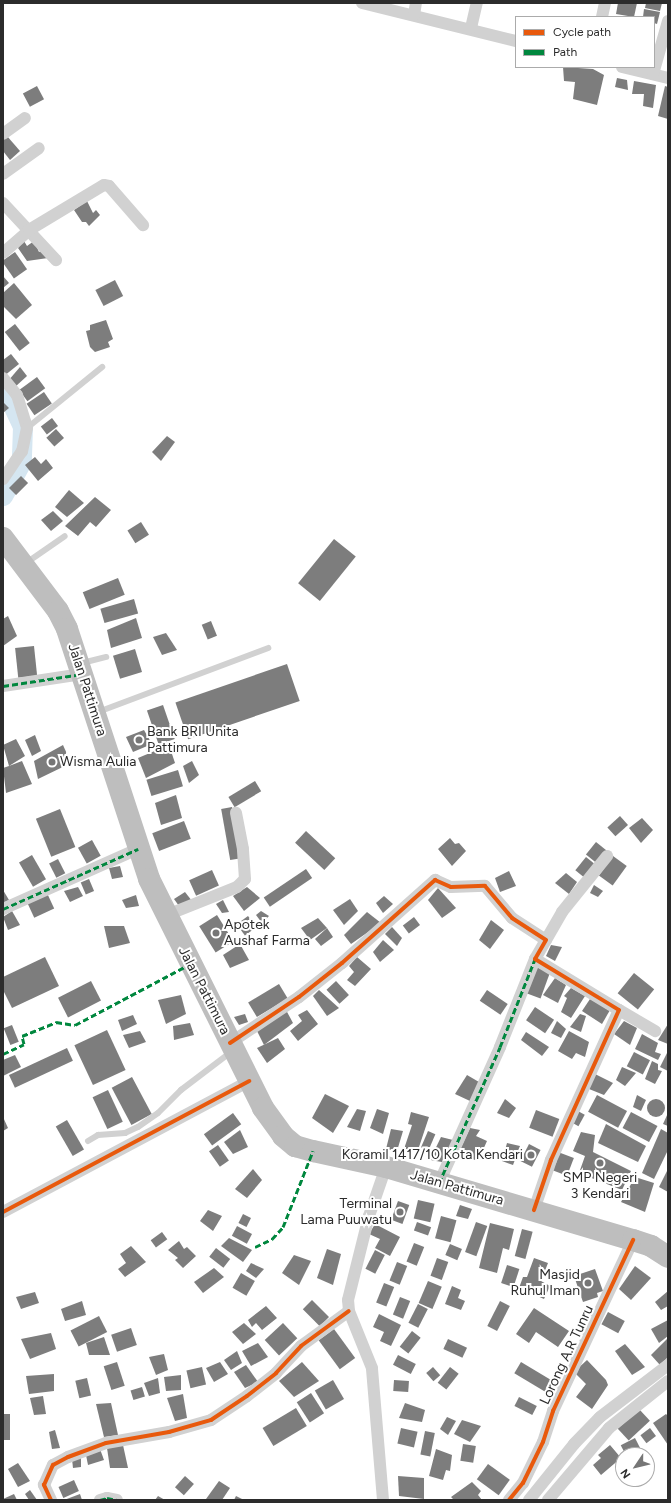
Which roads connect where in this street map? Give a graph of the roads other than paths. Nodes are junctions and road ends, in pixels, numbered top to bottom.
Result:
1 (362, 3) edge
2 (477, 3) edge
3 (604, 3) edge
4 (415, 9) edge
5 (602, 16) edge
6 (668, 21) edge
7 (471, 28) junction
8 (515, 41) edge
9 (655, 67) edge
10 (626, 68) edge
11 (655, 68) edge
12 (653, 74) junction
13 (668, 78) edge
14 (25, 118) dead end
15 (3, 134) edge
16 (39, 148) dead end
17 (3, 174) edge
18 (4, 207) edge
19 (143, 225) dead end
20 (29, 230) junction
21 (3, 253) edge
22 (56, 260) dead end
23 (102, 367) dead end
24 (3, 378) edge
25 (27, 428) junction
26 (3, 479) edge
27 (65, 536) dead end
28 (3, 538) edge
29 (23, 565) junction
30 (268, 648) dead end
31 (106, 657) dead end
32 (80, 669) junction
33 (3, 686) edge
34 (94, 713) junction
35 (236, 813) dead end
36 (138, 849) junction
37 (607, 856) dead end
38 (3, 909) edge
39 (166, 915) junction
40 (546, 940) junction
41 (535, 959) junction
42 (619, 1010) junction
43 (655, 1031) dead end
44 (232, 1046) junction
45 (249, 1081) junction
46 (88, 1142) dead end
47 (386, 1167) junction
48 (439, 1183) junction
49 (534, 1210) junction
50 (3, 1212) edge
51 (634, 1240) junction
52 (668, 1257) edge
53 (349, 1311) junction
54 (668, 1365) edge
55 (668, 1381) edge
56 (51, 1500) edge
57 (100, 1500) edge
58 (117, 1500) edge
59 (383, 1500) edge
60 (509, 1500) edge
61 (529, 1500) edge
62 (548, 1500) edge

1 - 4 street
2 - 7 street
3 - 5 street
4 - 7 street
6 - 9 street
7 - 8 street
10 - 12 street
11 - 12 street
12 - 13 street
14 - 15 street
16 - 17 street
18 - 20 street
19 - 20 street
20 - 21 street
20 - 22 street
23 - 25 lane
24 - 25 street
25 - 26 street
27 - 29 lane
28 - 29 highway, Jalan Pattimura
29 - 32 highway, Jalan Pattimura
30 - 34 lane
31 - 32 lane
32 - 33 street
32 - 34 highway, Jalan Pattimura
34 - 36 highway, Jalan Pattimura
35 - 39 street
36 - 38 street
36 - 39 highway, Jalan Pattimura
37 - 40 street
39 - 44 highway, Jalan Pattimura
40 - 41 street
40 - 44 street
41 - 42 street
41 - 48 street
42 - 43 street
42 - 49 street
44 - 45 highway, Jalan Pattimura
44 - 46 lane
45 - 47 highway, Jalan Pattimura
45 - 50 street
47 - 48 highway, Jalan Pattimura
47 - 53 street
48 - 49 highway, Jalan Pattimura
49 - 51 highway, Jalan Pattimura
51 - 52 highway, Jalan Pattimura
51 - 60 street, Lorong A.R Tunru
53 - 56 street
53 - 59 street
54 - 61 street
55 - 62 street
57 - 58 street

